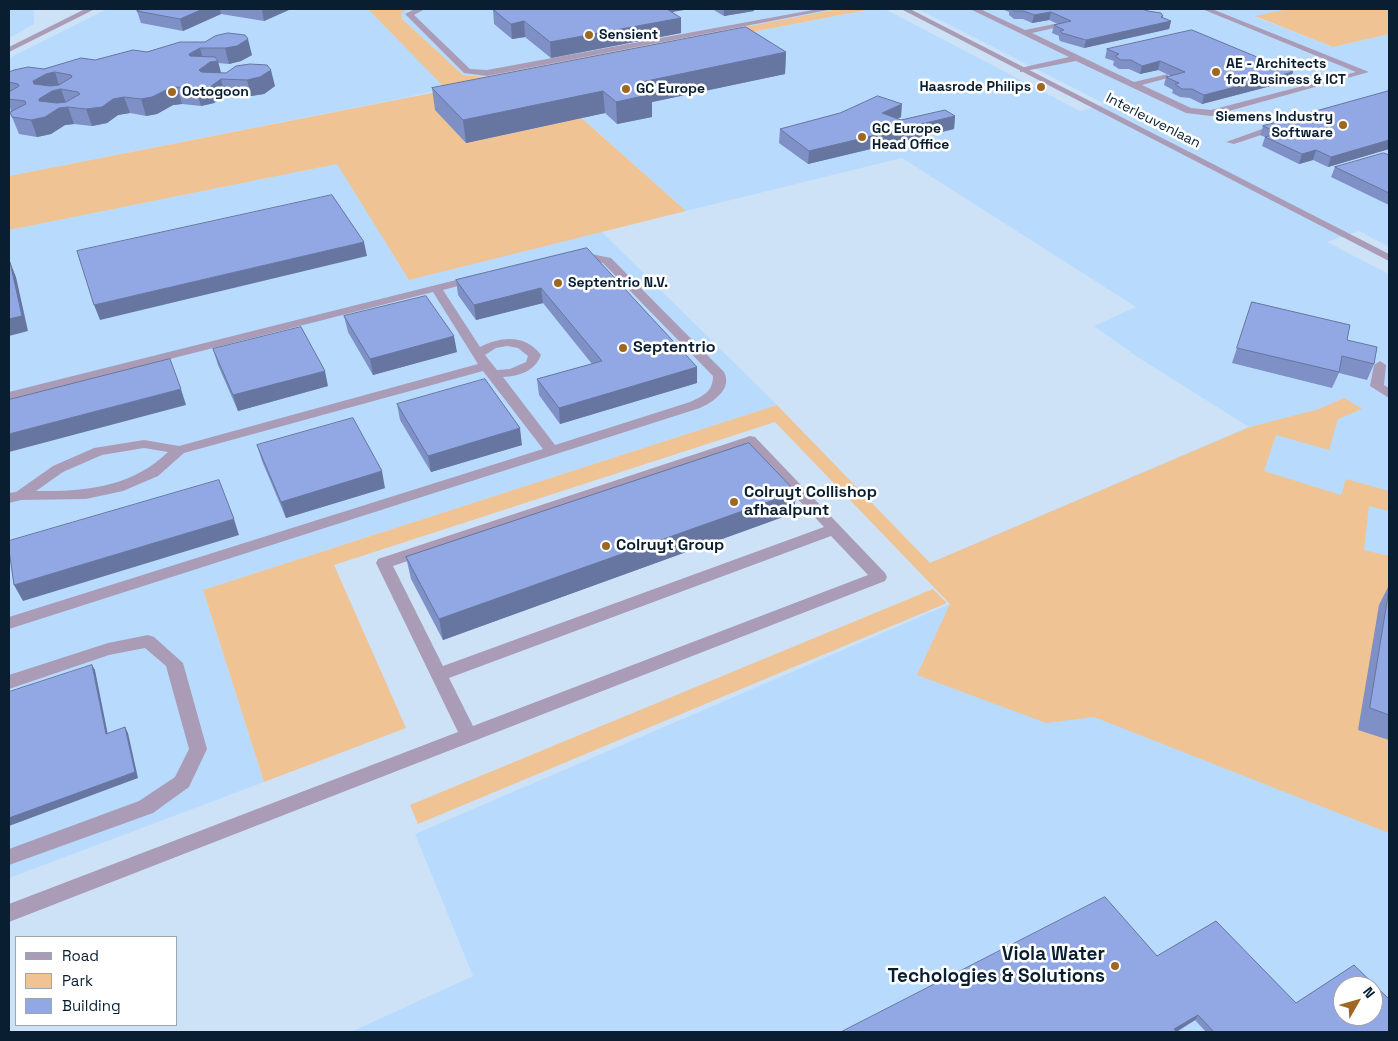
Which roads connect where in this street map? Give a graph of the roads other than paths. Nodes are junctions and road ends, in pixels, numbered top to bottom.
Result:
1 (76, 9) edge
2 (421, 9) edge
3 (829, 9) edge
4 (905, 9) edge
5 (977, 9) edge
6 (1206, 9) edge
7 (88, 10) edge
8 (1056, 25) edge
9 (1023, 32) junction
10 (9, 50) edge
11 (1076, 58) junction
12 (1023, 70) junction
13 (1165, 76) edge
14 (1132, 85) junction
15 (1293, 122) edge
16 (1231, 142) dead end
17 (562, 256) edge
18 (1389, 258) edge
19 (485, 276) edge
20 (436, 288) junction
21 (478, 354) junction
22 (1380, 365) dead end
23 (490, 370) junction
24 (1389, 394) edge
25 (9, 396) edge
26 (178, 450) junction
27 (552, 451) junction
28 (15, 497) edge
29 (834, 529) junction
30 (9, 623) edge
31 (438, 675) junction
32 (9, 682) edge
33 (468, 737) junction
34 (9, 857) edge
35 (9, 913) edge

1 - 7 street
2 - 3 street
4 - 12 street, Interleuvenlaan
5 - 9 street
6 - 14 street
7 - 10 street
8 - 9 street
9 - 11 street
11 - 12 street
11 - 14 street
12 - 18 street, Interleuvenlaan
13 - 14 street
15 - 16 street
17 - 27 street
19 - 20 street
20 - 21 street
20 - 25 street
21 - 23 street
21 - 23 street
22 - 24 street
23 - 26 street
23 - 27 street
26 - 28 street
26 - 28 street
27 - 30 street
29 - 31 street
29 - 31 street
29 - 33 street
31 - 33 street
32 - 34 street
33 - 35 street

